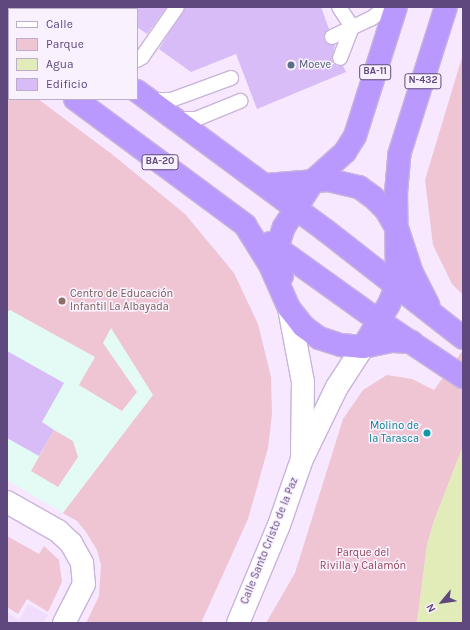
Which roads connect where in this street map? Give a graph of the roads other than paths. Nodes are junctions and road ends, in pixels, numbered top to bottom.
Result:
1 (177, 7) edge
2 (339, 7) edge
3 (386, 7) edge
4 (396, 7) edge
5 (446, 7) edge
6 (352, 27) junction
7 (332, 37) dead end
8 (340, 58) dead end
9 (138, 59) edge
10 (231, 78) dead end
11 (143, 95) edge
12 (76, 100) edge
13 (240, 101) dead end
14 (176, 119) junction
15 (314, 180) junction
16 (266, 185) junction
17 (296, 208) junction
18 (245, 225) junction
19 (398, 231) junction
20 (277, 248) junction
21 (397, 285) junction
22 (289, 308) junction
23 (432, 313) junction
24 (380, 321) junction
25 (463, 338) edge
26 (412, 342) junction
27 (363, 347) junction
28 (463, 377) edge
29 (302, 459) junction
30 (7, 502) edge
31 (64, 623) edge
32 (238, 623) edge

1 - 9 lane
2 - 6 lane
3 - 6 lane
4 - 15 highway, BA-11
5 - 19 highway, N-432
6 - 7 lane
6 - 8 lane
10 - 11 lane
11 - 14 highway
12 - 18 highway, BA-20
13 - 14 lane
14 - 16 highway
15 - 16 highway
15 - 17 highway
15 - 19 highway
16 - 17 highway
17 - 20 highway
17 - 21 highway
18 - 20 highway, BA-20
18 - 22 highway
19 - 21 highway
19 - 23 highway
20 - 22 highway
20 - 24 highway, BA-20
21 - 23 highway
21 - 24 highway
22 - 27 highway
22 - 29 street
23 - 25 highway
24 - 26 highway, BA-20
24 - 27 highway
26 - 27 highway
26 - 28 highway, BA-20
27 - 29 street
29 - 32 street, Calle Santo Cristo de la Paz
30 - 31 street

